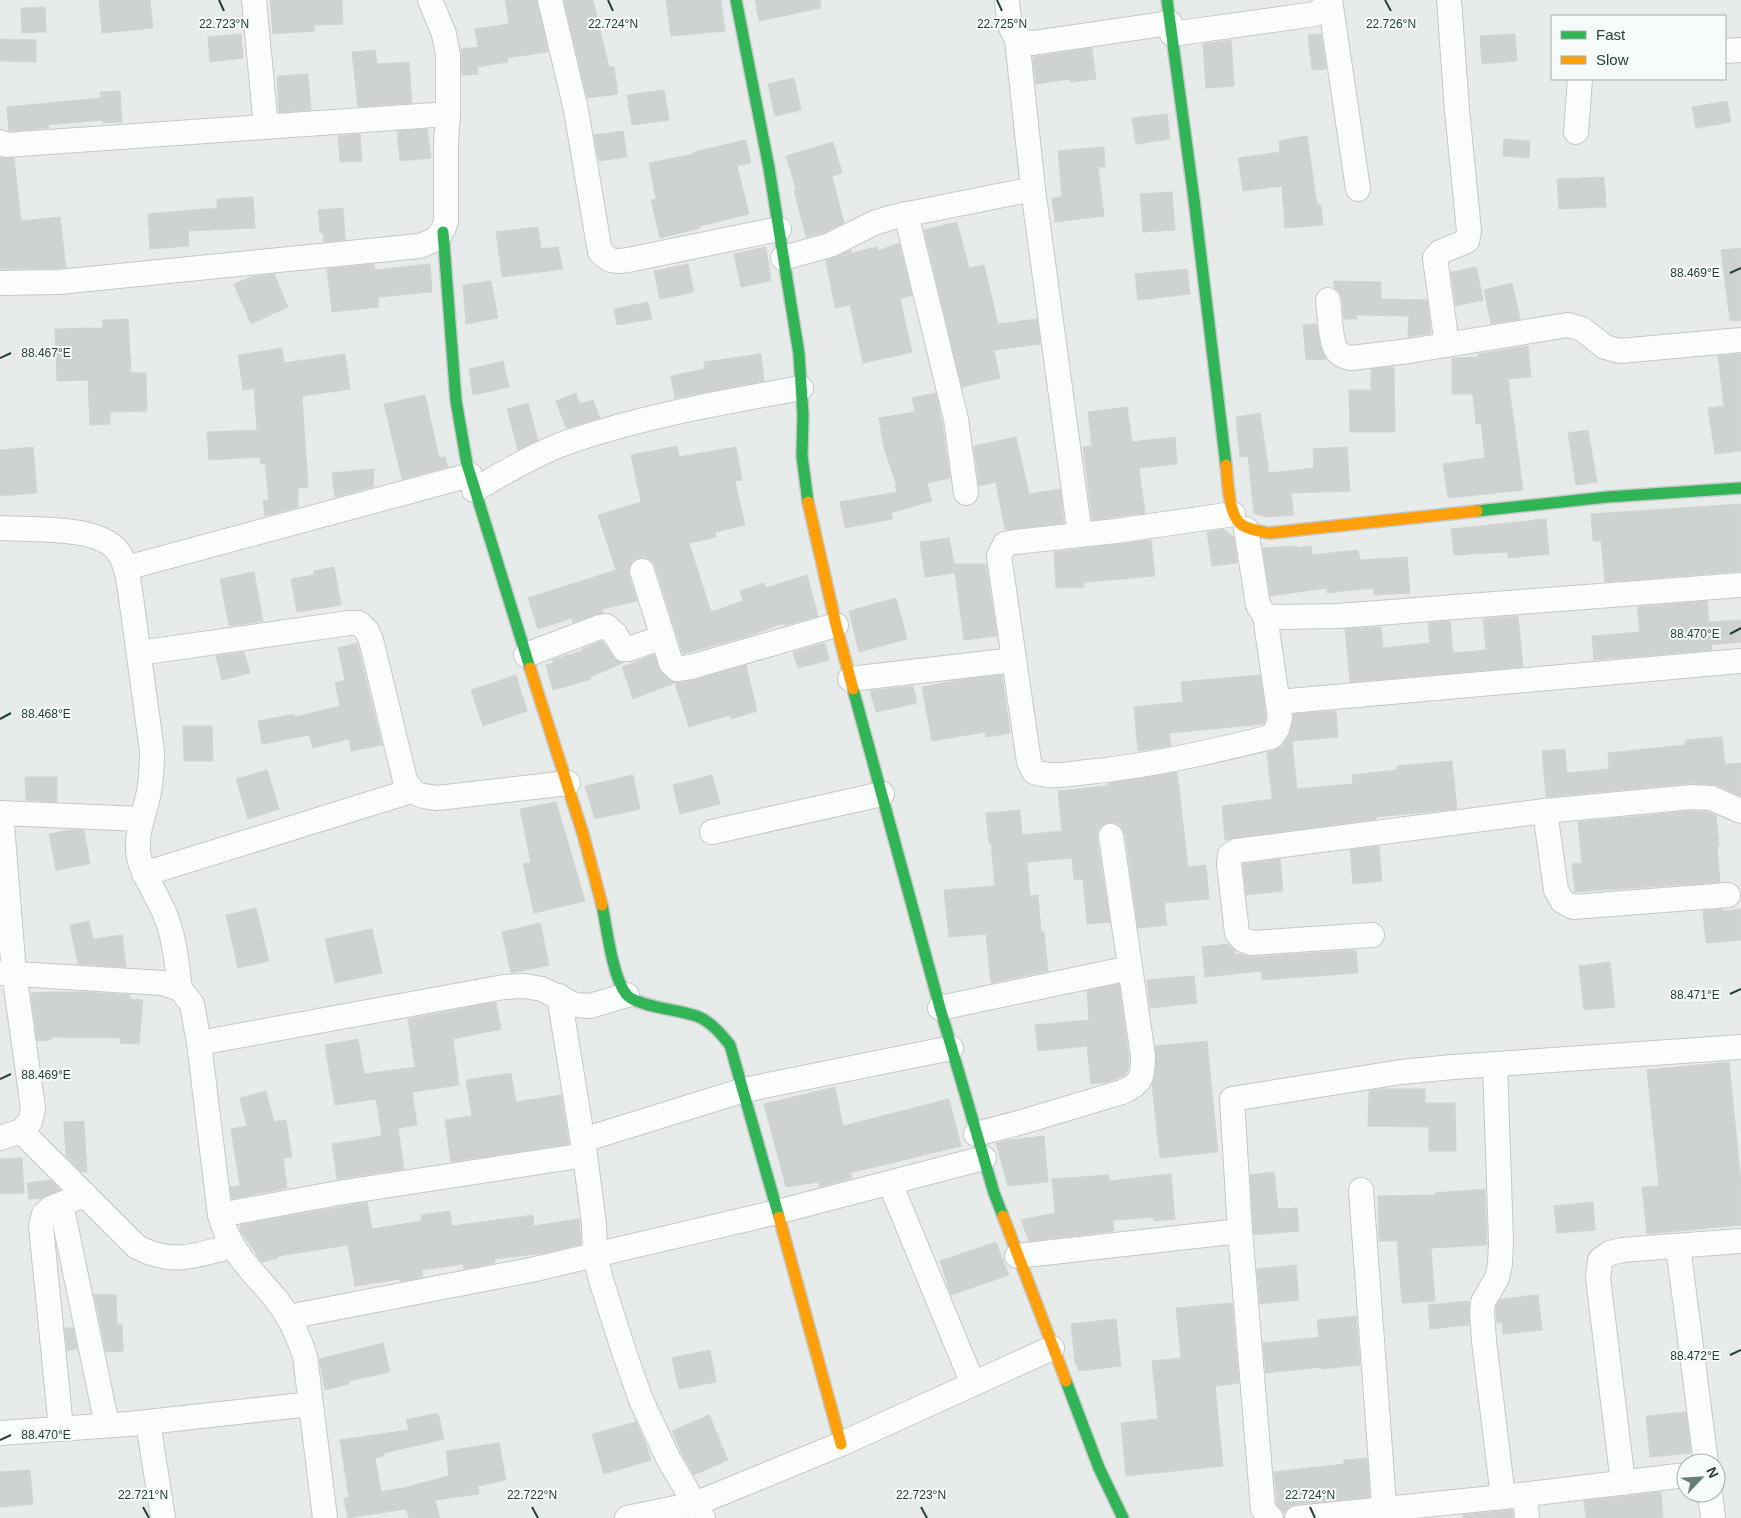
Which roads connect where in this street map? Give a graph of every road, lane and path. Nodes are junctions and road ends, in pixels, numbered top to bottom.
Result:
1 (254, 0) edge
2 (430, 0) edge
3 (550, 0) edge
4 (736, 0) edge
5 (1007, 0) edge
6 (1329, 0) edge
7 (1449, 0) edge
8 (1170, 19) edge
9 (1017, 39) junction
10 (1741, 50) edge
11 (1726, 51) edge
12 (1580, 80) edge
13 (448, 114) junction
14 (266, 126) junction
15 (1576, 132) dead end
16 (0, 142) edge
17 (1033, 189) junction
18 (1358, 189) dead end
19 (906, 214) junction
20 (779, 229) junction
21 (444, 232) junction
22 (783, 258) junction
23 (0, 283) edge
24 (1328, 300) dead end
25 (1741, 340) edge
26 (1447, 345) junction
27 (801, 388) junction
28 (472, 482) junction
29 (1741, 488) edge
30 (966, 493) dead end
31 (1239, 522) junction
32 (0, 528) edge
33 (1080, 535) junction
34 (126, 568) junction
35 (642, 571) dead end
36 (1741, 585) edge
37 (1265, 616) junction
38 (836, 626) junction
39 (663, 637) junction
40 (139, 653) junction
41 (526, 655) junction
42 (1014, 660) junction
43 (1741, 661) edge
44 (850, 679) junction
45 (1278, 702) junction
46 (568, 783) junction
47 (411, 791) junction
48 (882, 794) junction
49 (1545, 811) junction
50 (1741, 811) edge
51 (1, 813) edge
52 (142, 819) junction
53 (712, 832) dead end
54 (1111, 836) dead end
55 (144, 874) junction
56 (1728, 895) dead end
57 (1372, 935) dead end
58 (1130, 968) junction
59 (7, 973) edge
60 (180, 989) junction
61 (627, 995) junction
62 (559, 996) junction
63 (940, 1008) junction
64 (200, 1043) junction
65 (1741, 1046) edge
66 (951, 1048) junction
67 (1495, 1064) junction
68 (744, 1090) junction
69 (976, 1134) junction
70 (10, 1135) edge
71 (584, 1148) junction
72 (984, 1158) junction
73 (890, 1183) junction
74 (1361, 1190) dead end
75 (85, 1196) junction
76 (60, 1204) junction
77 (777, 1212) junction
78 (220, 1215) junction
79 (1240, 1231) junction
80 (1741, 1242) edge
81 (233, 1246) junction
82 (1678, 1246) junction
83 (595, 1254) junction
84 (1017, 1256) junction
85 (288, 1317) junction
86 (1052, 1348) junction
87 (973, 1384) junction
88 (311, 1404) junction
89 (148, 1422) junction
90 (107, 1425) junction
91 (61, 1428) junction
92 (0, 1433) edge
93 (841, 1444) junction
94 (1705, 1453) edge
95 (1676, 1476) edge
96 (1623, 1483) junction
97 (1514, 1496) junction
98 (1711, 1503) edge
99 (699, 1511) edge
100 (1385, 1513) edge
101 (163, 1518) edge
102 (325, 1518) edge
103 (627, 1518) edge
104 (1122, 1518) edge
105 (1271, 1518) edge
106 (1296, 1518) edge
107 (1527, 1518) edge
108 (1713, 1518) edge

1 - 14 street
2 - 13 street
3 - 20 street
4 - 20 street
5 - 9 street
6 - 8 street
6 - 18 street
7 - 26 street
8 - 9 street
8 - 31 street
9 - 17 street
10 - 11 street
12 - 15 street
13 - 14 street
13 - 21 street
14 - 16 street
17 - 19 street
17 - 33 street
19 - 22 street
19 - 30 street
20 - 22 street
21 - 23 street
21 - 28 street
22 - 27 street
24 - 26 street
25 - 26 street
27 - 28 street
27 - 38 street
28 - 34 street
28 - 41 street
29 - 31 street
31 - 33 street
31 - 37 street
32 - 34 street
33 - 42 street
34 - 40 street
35 - 39 street
36 - 37 street
37 - 45 street
38 - 39 street
38 - 44 street
39 - 41 street
40 - 47 street
40 - 52 street
41 - 46 street
42 - 44 street
42 - 45 street
43 - 45 street
44 - 48 street
46 - 47 street
46 - 61 street
47 - 55 street
48 - 53 street
48 - 63 street
49 - 50 street
49 - 56 street
49 - 57 street
51 - 52 street
51 - 59 street
52 - 55 street
54 - 58 street
55 - 60 street
58 - 63 street
58 - 69 street
59 - 60 street
59 - 70 street
60 - 64 street
61 - 62 street
61 - 68 street
62 - 64 street
62 - 71 street
63 - 66 street
64 - 78 street
65 - 67 street
66 - 68 street
66 - 69 street
67 - 79 street
67 - 97 street
68 - 71 street
68 - 77 street
69 - 72 street
70 - 75 street
71 - 78 street
71 - 83 street
72 - 73 street
72 - 84 street
73 - 77 street
73 - 87 street
74 - 100 street
75 - 76 street
75 - 81 street
76 - 90 street
76 - 91 street
77 - 83 street
77 - 93 street
78 - 81 street
79 - 84 street
79 - 105 street
80 - 82 street
81 - 85 street
82 - 94 street
82 - 96 street
83 - 85 street
83 - 99 street
84 - 86 street
85 - 88 street
86 - 87 street
86 - 104 street
87 - 93 street
88 - 89 street
88 - 102 street
89 - 90 street
89 - 101 street
90 - 91 street
91 - 92 street
93 - 99 street
95 - 96 street
96 - 97 street
97 - 100 street
97 - 107 street
98 - 108 street
99 - 103 street
100 - 106 street

